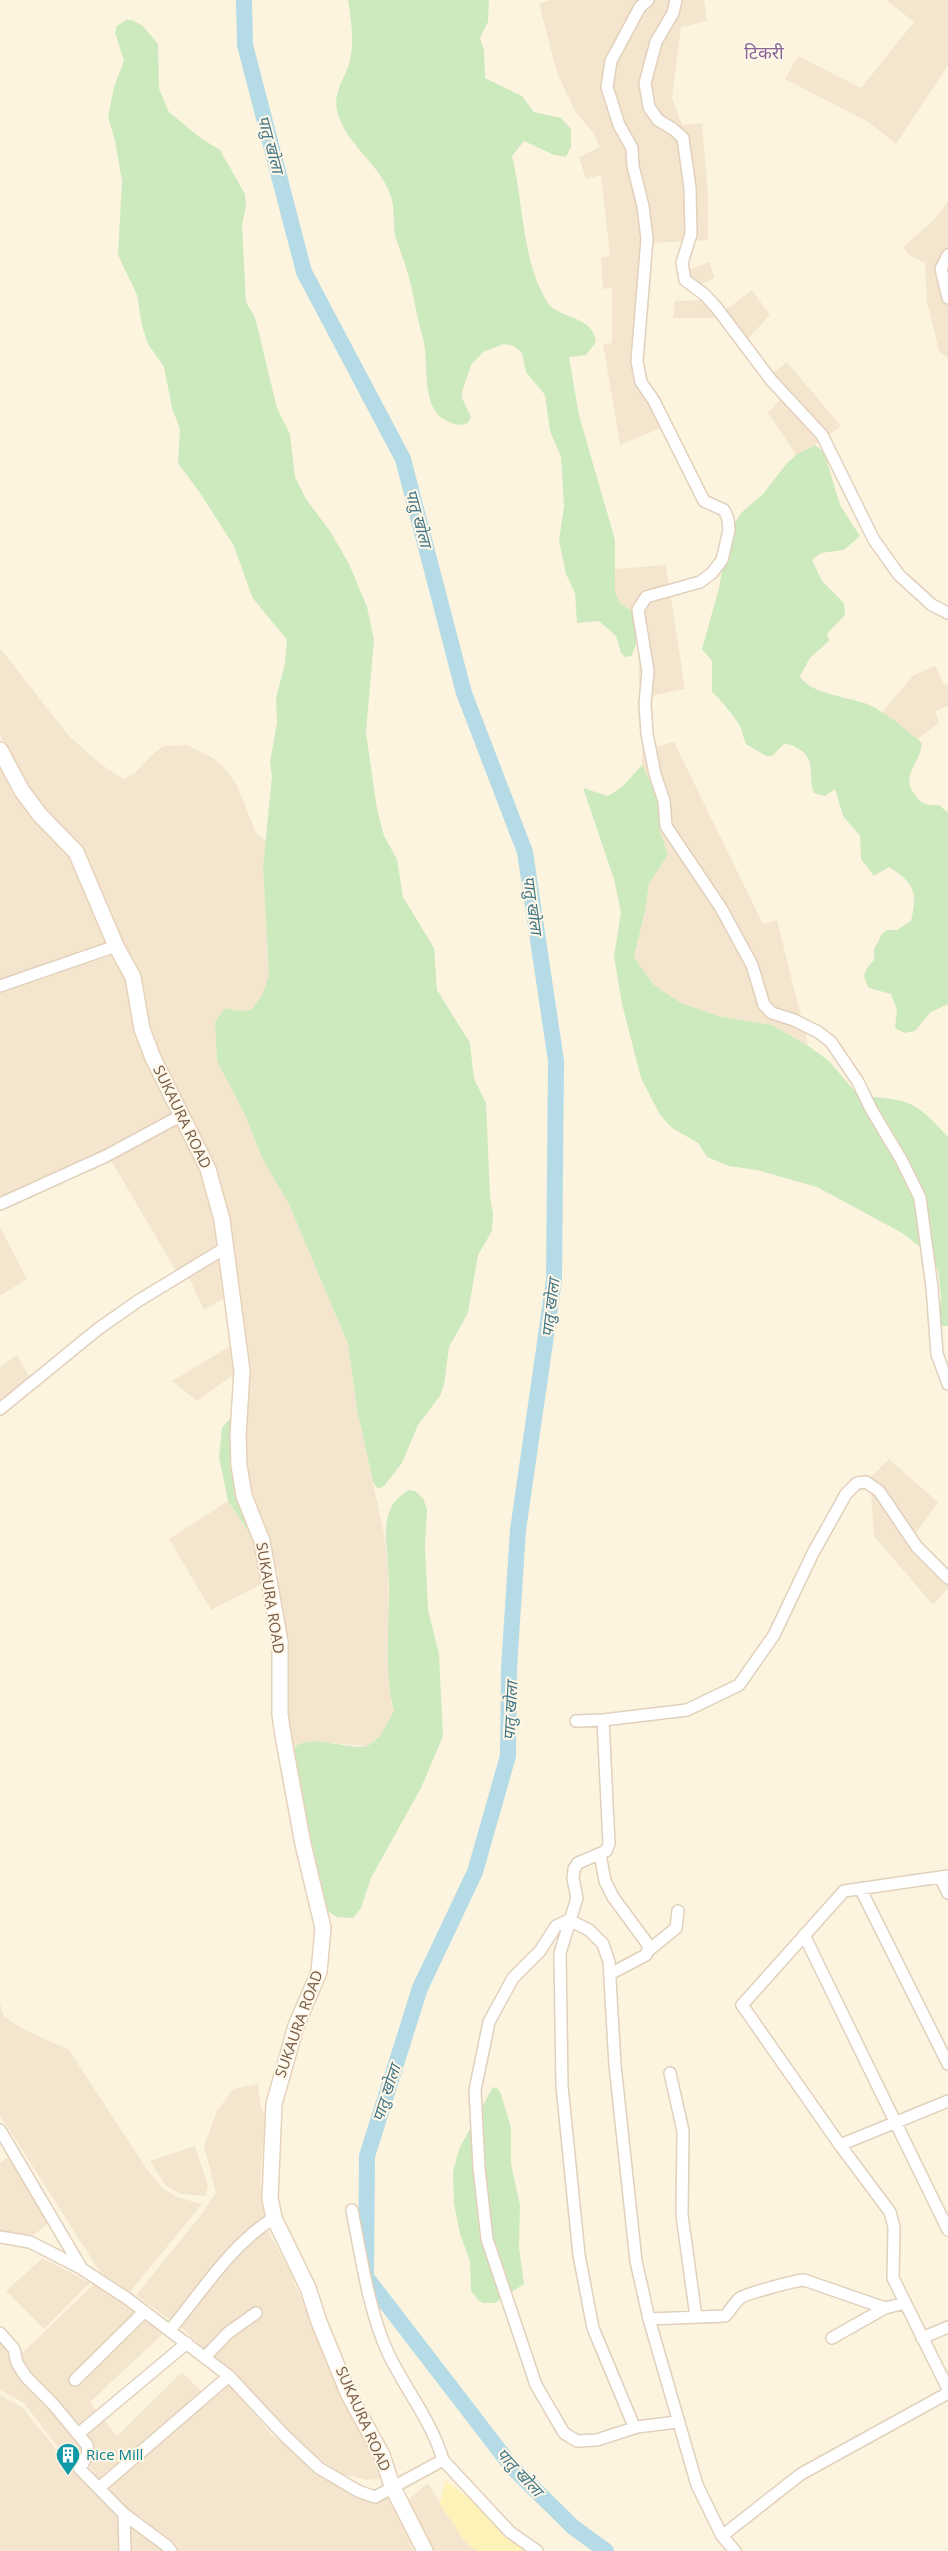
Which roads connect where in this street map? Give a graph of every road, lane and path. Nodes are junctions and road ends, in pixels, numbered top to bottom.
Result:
1 (648, 0) edge
2 (676, 0) edge
3 (948, 255) edge
4 (948, 298) edge
5 (948, 613) edge
6 (0, 750) edge
7 (116, 946) junction
8 (0, 986) edge
9 (182, 1115) junction
10 (0, 1204) edge
11 (225, 1248) junction
12 (948, 1384) edge
13 (0, 1409) edge
14 (948, 1578) edge
15 (576, 1720) dead end
16 (603, 1720) junction
17 (600, 1854) junction
18 (944, 1877) edge
19 (861, 1890) junction
20 (948, 1893) edge
21 (678, 1911) dead end
22 (570, 1920) junction
23 (804, 1935) junction
24 (649, 1950) junction
25 (610, 1974) junction
26 (948, 2064) edge
27 (670, 2072) dead end
28 (948, 2101) edge
29 (896, 2123) junction
30 (0, 2130) edge
31 (840, 2145) junction
32 (352, 2210) dead end
33 (274, 2218) junction
34 (948, 2230) edge
35 (0, 2237) edge
36 (82, 2269) junction
37 (905, 2303) junction
38 (884, 2308) junction
39 (144, 2312) junction
40 (256, 2313) dead end
41 (696, 2317) junction
42 (649, 2319) junction
43 (948, 2327) edge
44 (170, 2330) junction
45 (0, 2333) edge
46 (832, 2338) dead end
47 (922, 2338) junction
48 (187, 2343) junction
49 (205, 2357) junction
50 (229, 2376) junction
51 (75, 2380) dead end
52 (948, 2389) edge
53 (948, 2394) edge
54 (677, 2422) junction
55 (637, 2427) junction
56 (78, 2434) junction
57 (443, 2460) junction
58 (392, 2486) junction
59 (99, 2488) junction
60 (124, 2514) junction
61 (722, 2536) junction
62 (423, 2550) edge
63 (125, 2551) edge
64 (171, 2551) edge
65 (537, 2551) edge
66 (735, 2551) edge

1 - 12 street
2 - 5 street
3 - 4 street
6 - 7 street, SUKAURA ROAD
7 - 8 street
7 - 9 street, SUKAURA ROAD
9 - 10 street
9 - 11 street, SUKAURA ROAD
11 - 13 street
11 - 33 street, SUKAURA ROAD
14 - 16 street
15 - 16 street
16 - 17 street
17 - 22 street
17 - 24 street
18 - 19 street
18 - 20 street
19 - 23 street
19 - 26 street
21 - 24 street
22 - 25 street
22 - 55 street
22 - 55 street
23 - 29 street
23 - 31 street
24 - 25 street
25 - 42 street
27 - 41 street
28 - 29 street
29 - 31 street
29 - 34 street
30 - 36 street
31 - 37 street
32 - 57 street
33 - 44 street
33 - 58 street, SUKAURA ROAD
35 - 36 street
36 - 39 street
37 - 38 street
37 - 47 street
38 - 41 street
38 - 46 street
39 - 44 street
39 - 51 street
40 - 49 street
41 - 42 street
42 - 54 street
43 - 47 street
44 - 48 street
45 - 56 street
47 - 52 street
48 - 49 street
48 - 56 street
49 - 50 street
50 - 58 street
50 - 59 street
53 - 61 street
54 - 55 street
54 - 61 street
56 - 59 street
57 - 58 street
57 - 65 street
58 - 62 street, SUKAURA ROAD
59 - 60 street
60 - 63 street
60 - 64 street
61 - 66 street

